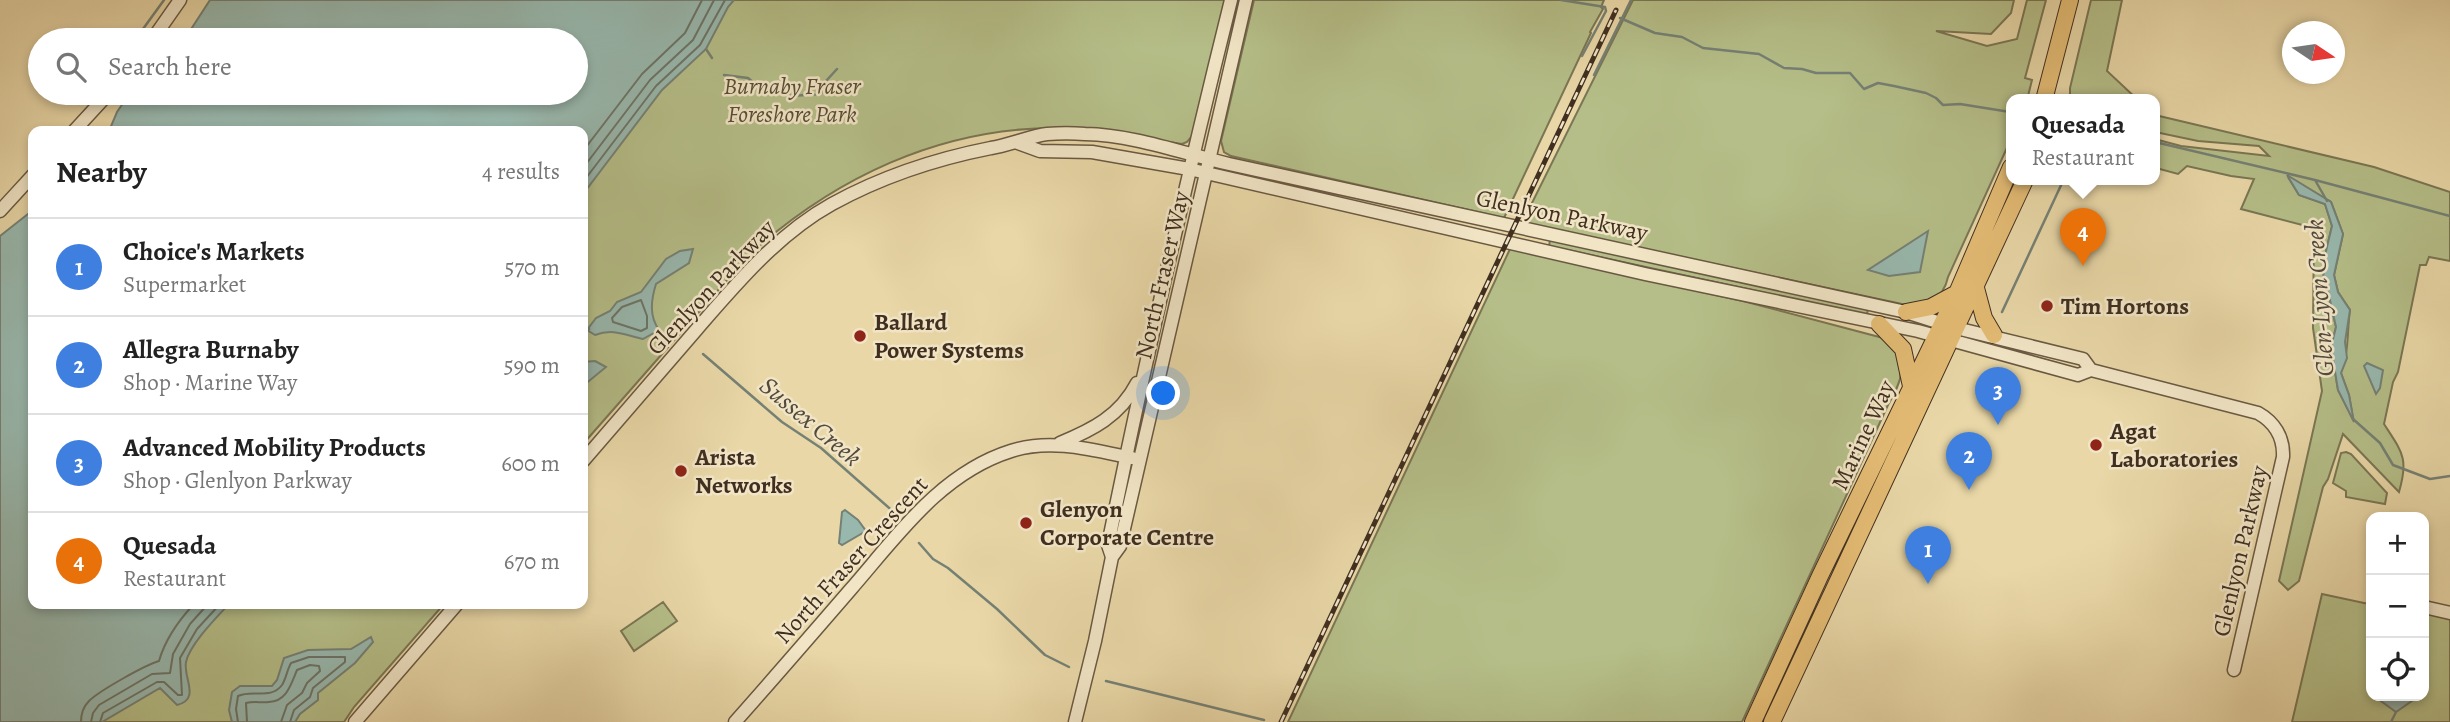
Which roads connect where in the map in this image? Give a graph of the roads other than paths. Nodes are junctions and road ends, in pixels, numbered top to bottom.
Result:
1 (180, 0) edge
2 (1231, 0) edge
3 (1247, 0) edge
4 (2070, 0) edge
5 (160, 28) edge
6 (2046, 94) edge
7 (98, 105) edge
8 (79, 126) edge
9 (1018, 143) junction
10 (1193, 153) junction
11 (1211, 159) junction
12 (1189, 169) junction
13 (1207, 173) junction
14 (2006, 179) edge
15 (28, 180) edge
16 (2023, 185) edge
17 (0, 211) edge
18 (1976, 288) junction
19 (1957, 293) junction
20 (1906, 312) junction
21 (1880, 324) junction
22 (1946, 332) junction
23 (1994, 335) junction
24 (1145, 368) junction
25 (2091, 370) junction
26 (1911, 386) junction
27 (1056, 445) junction
28 (588, 455) edge
29 (1126, 457) junction
30 (1141, 460) junction
31 (1112, 557) junction
32 (2429, 608) edge
33 (453, 609) edge
34 (2450, 613) edge
35 (2234, 670) dead end
36 (355, 722) edge
37 (735, 722) edge
38 (1075, 722) edge
39 (1754, 722) edge
40 (1772, 722) edge

1 - 5 street
2 - 10 street, North Fraser Way
3 - 11 street, North Fraser Way
4 - 6 main road
7 - 8 street
9 - 10 street, Glenlyon Parkway
9 - 12 street, Glenlyon Parkway
9 - 28 street, Glenlyon Parkway
10 - 11 street, Glenlyon Parkway
10 - 12 street, North Fraser Way
11 - 13 street, North Fraser Way
11 - 20 street, Glenlyon Parkway
12 - 13 street, Glenlyon Parkway
12 - 24 street, North Fraser Way
13 - 21 street, Glenlyon Parkway
13 - 30 street, North Fraser Way
14 - 19 main road, Marine Way
15 - 17 street
16 - 18 main road, Marine Way
18 - 22 main road, Marine Way
18 - 23 main road
19 - 20 main road
19 - 22 main road, Marine Way
20 - 22 street, Glenlyon Parkway
21 - 22 street, Glenlyon Parkway
21 - 26 main road
22 - 23 street, Glenlyon Parkway
22 - 25 street, Glenlyon Parkway
22 - 26 main road, Marine Way
22 - 40 main road, Marine Way
23 - 25 street, Glenlyon Parkway
24 - 27 street
24 - 29 street, North Fraser Way
25 - 35 street, Glenlyon Parkway
26 - 39 main road, Marine Way
27 - 29 street, North Fraser Crescent
27 - 37 street, North Fraser Crescent
29 - 30 street, North Fraser Crescent
29 - 31 street, North Fraser Way
30 - 31 street, North Fraser Way
31 - 38 street, North Fraser Way
32 - 34 street
33 - 36 street

